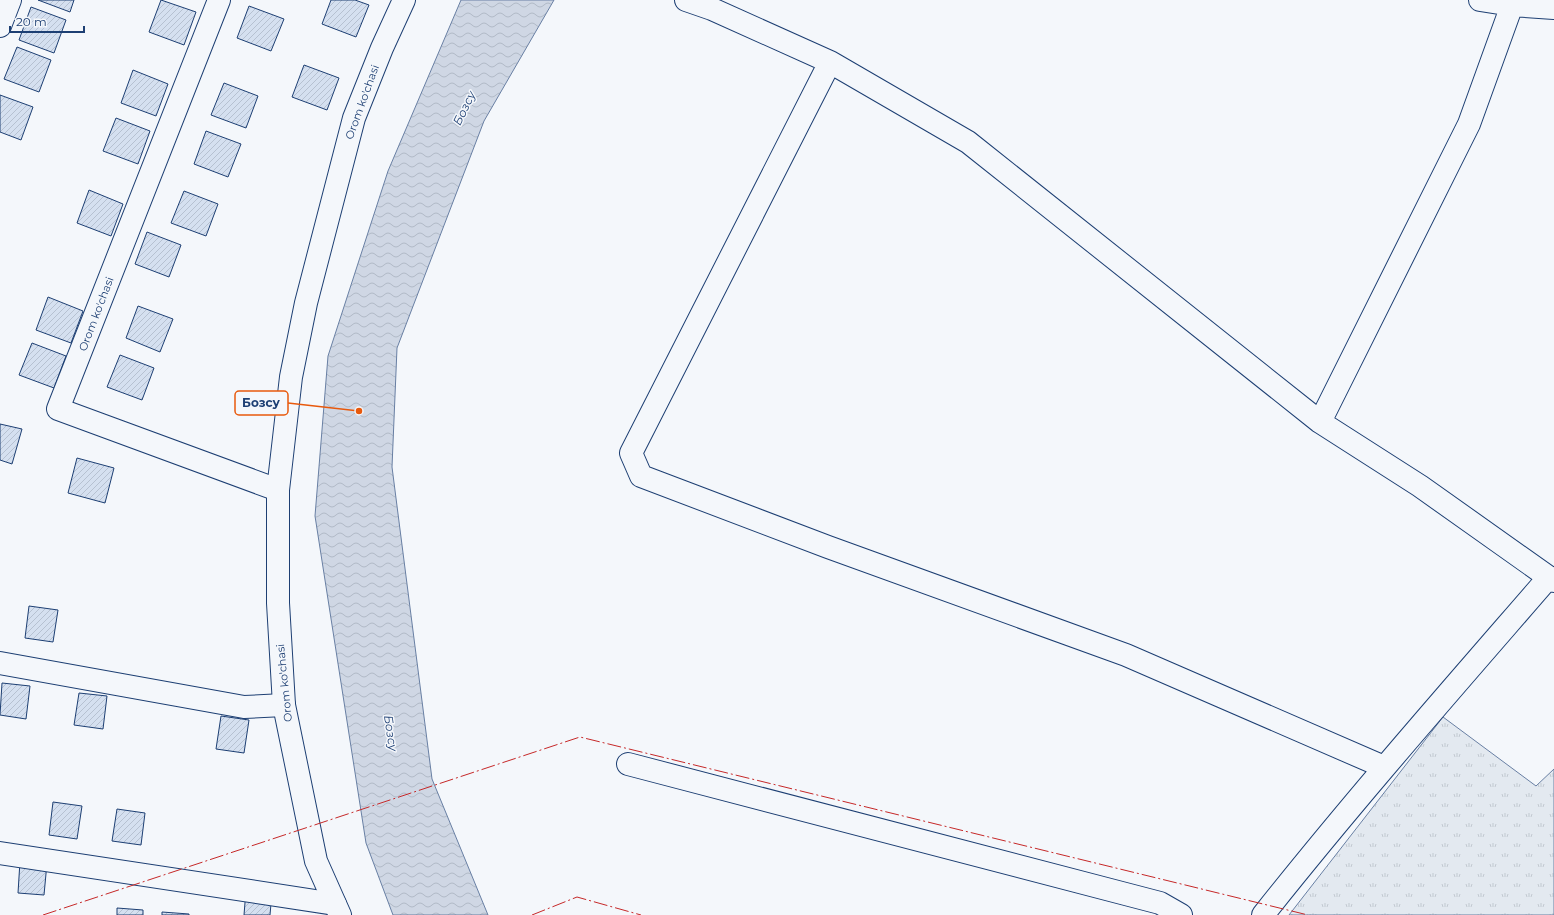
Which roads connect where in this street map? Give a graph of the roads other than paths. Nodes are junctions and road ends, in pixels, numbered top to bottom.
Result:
1 (10, 0) edge
2 (219, 0) edge
3 (404, 0) edge
4 (686, 0) edge
5 (1480, 0) edge
6 (716, 5) edge
7 (1512, 6) junction
8 (1554, 8) edge
9 (0, 26) edge
10 (830, 62) junction
11 (1320, 422) junction
12 (278, 490) junction
13 (1552, 579) edge
14 (0, 663) edge
15 (284, 705) junction
16 (628, 764) dead end
17 (1384, 767) junction
18 (0, 854) edge
19 (337, 910) edge
20 (1181, 915) edge
21 (1263, 915) edge

1 - 9 street
2 - 12 street, Orom ko'chasi
3 - 12 street, Orom ko'chasi
4 - 6 street
5 - 7 street
6 - 10 street
7 - 8 street
7 - 11 street
10 - 11 street
10 - 17 street
11 - 13 street
12 - 15 street, Orom ko'chasi
13 - 17 street
14 - 15 street
15 - 19 street, Orom ko'chasi
16 - 20 street
17 - 21 street
18 - 19 street

